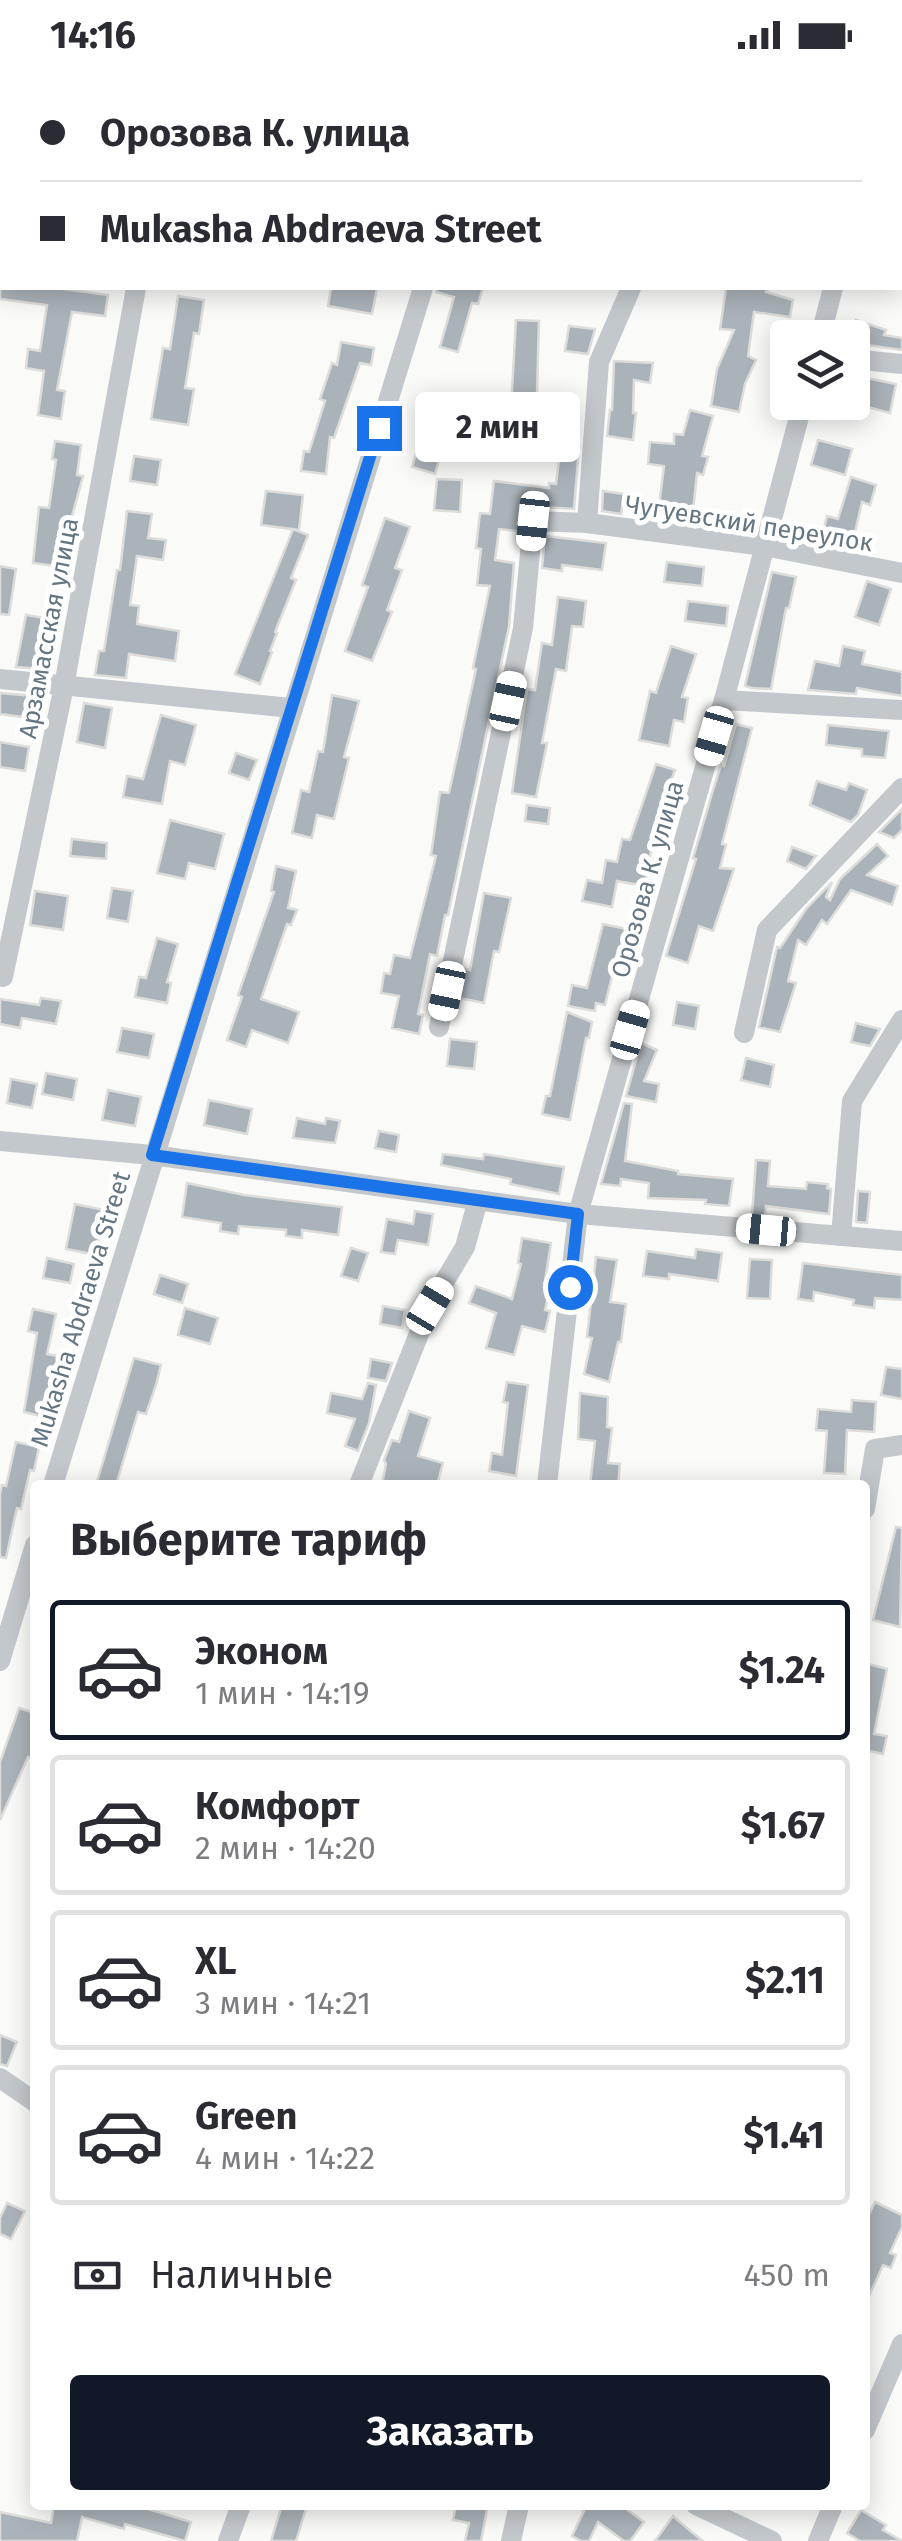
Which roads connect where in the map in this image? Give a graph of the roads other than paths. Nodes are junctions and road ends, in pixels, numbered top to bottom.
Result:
1 (136, 290) edge
2 (422, 290) edge
3 (629, 290) edge
4 (832, 290) edge
5 (825, 320) edge
6 (870, 361) edge
7 (902, 364) edge
8 (798, 420) edge
9 (587, 523) junction
10 (764, 546) junction
11 (902, 573) edge
12 (0, 679) edge
13 (64, 686) junction
14 (724, 700) junction
15 (291, 708) junction
16 (902, 710) edge
17 (902, 788) edge
18 (3, 978) dead end
19 (902, 1020) edge
20 (439, 1027) dead end
21 (744, 1033) dead end
22 (0, 1140) edge
23 (152, 1155) junction
24 (478, 1200) junction
25 (578, 1214) junction
26 (841, 1236) junction
27 (902, 1241) edge
28 (902, 1445) edge
29 (54, 1480) edge
30 (361, 1480) edge
31 (548, 1480) edge
32 (870, 1480) edge
33 (30, 1562) edge
34 (0, 1661) edge
35 (0, 2078) edge
36 (30, 2099) edge
37 (902, 2344) edge
38 (870, 2418) edge
39 (239, 2510) edge
40 (518, 2510) edge
41 (707, 2510) edge
42 (831, 2510) edge
43 (228, 2541) edge
44 (510, 2541) edge
45 (772, 2541) edge
46 (818, 2541) edge

1 - 13 street, Арзамасская улица
2 - 15 street, Mukasha Abdraeva Street
3 - 9 street, Чугуевский переулок
4 - 5 street
6 - 7 street
8 - 10 street, Орозова К. улица
9 - 10 street, Чугуевский переулок
9 - 20 street, Чугуевский переулок
10 - 11 street, Чугуевский переулок
10 - 14 street, Орозова К. улица
12 - 13 street
13 - 15 street
13 - 18 street, Арзамасская улица
14 - 16 street
14 - 25 street, Орозова К. улица
15 - 23 street, Mukasha Abdraeva Street
17 - 21 street
19 - 26 street
22 - 23 street
23 - 24 street
23 - 29 street, Mukasha Abdraeva Street
24 - 25 street
24 - 30 street
25 - 26 street
25 - 31 street, Орозова К. улица
26 - 27 street
28 - 32 street
33 - 34 street
35 - 36 street
37 - 38 street
39 - 43 street
40 - 44 street
41 - 45 street
42 - 46 street

